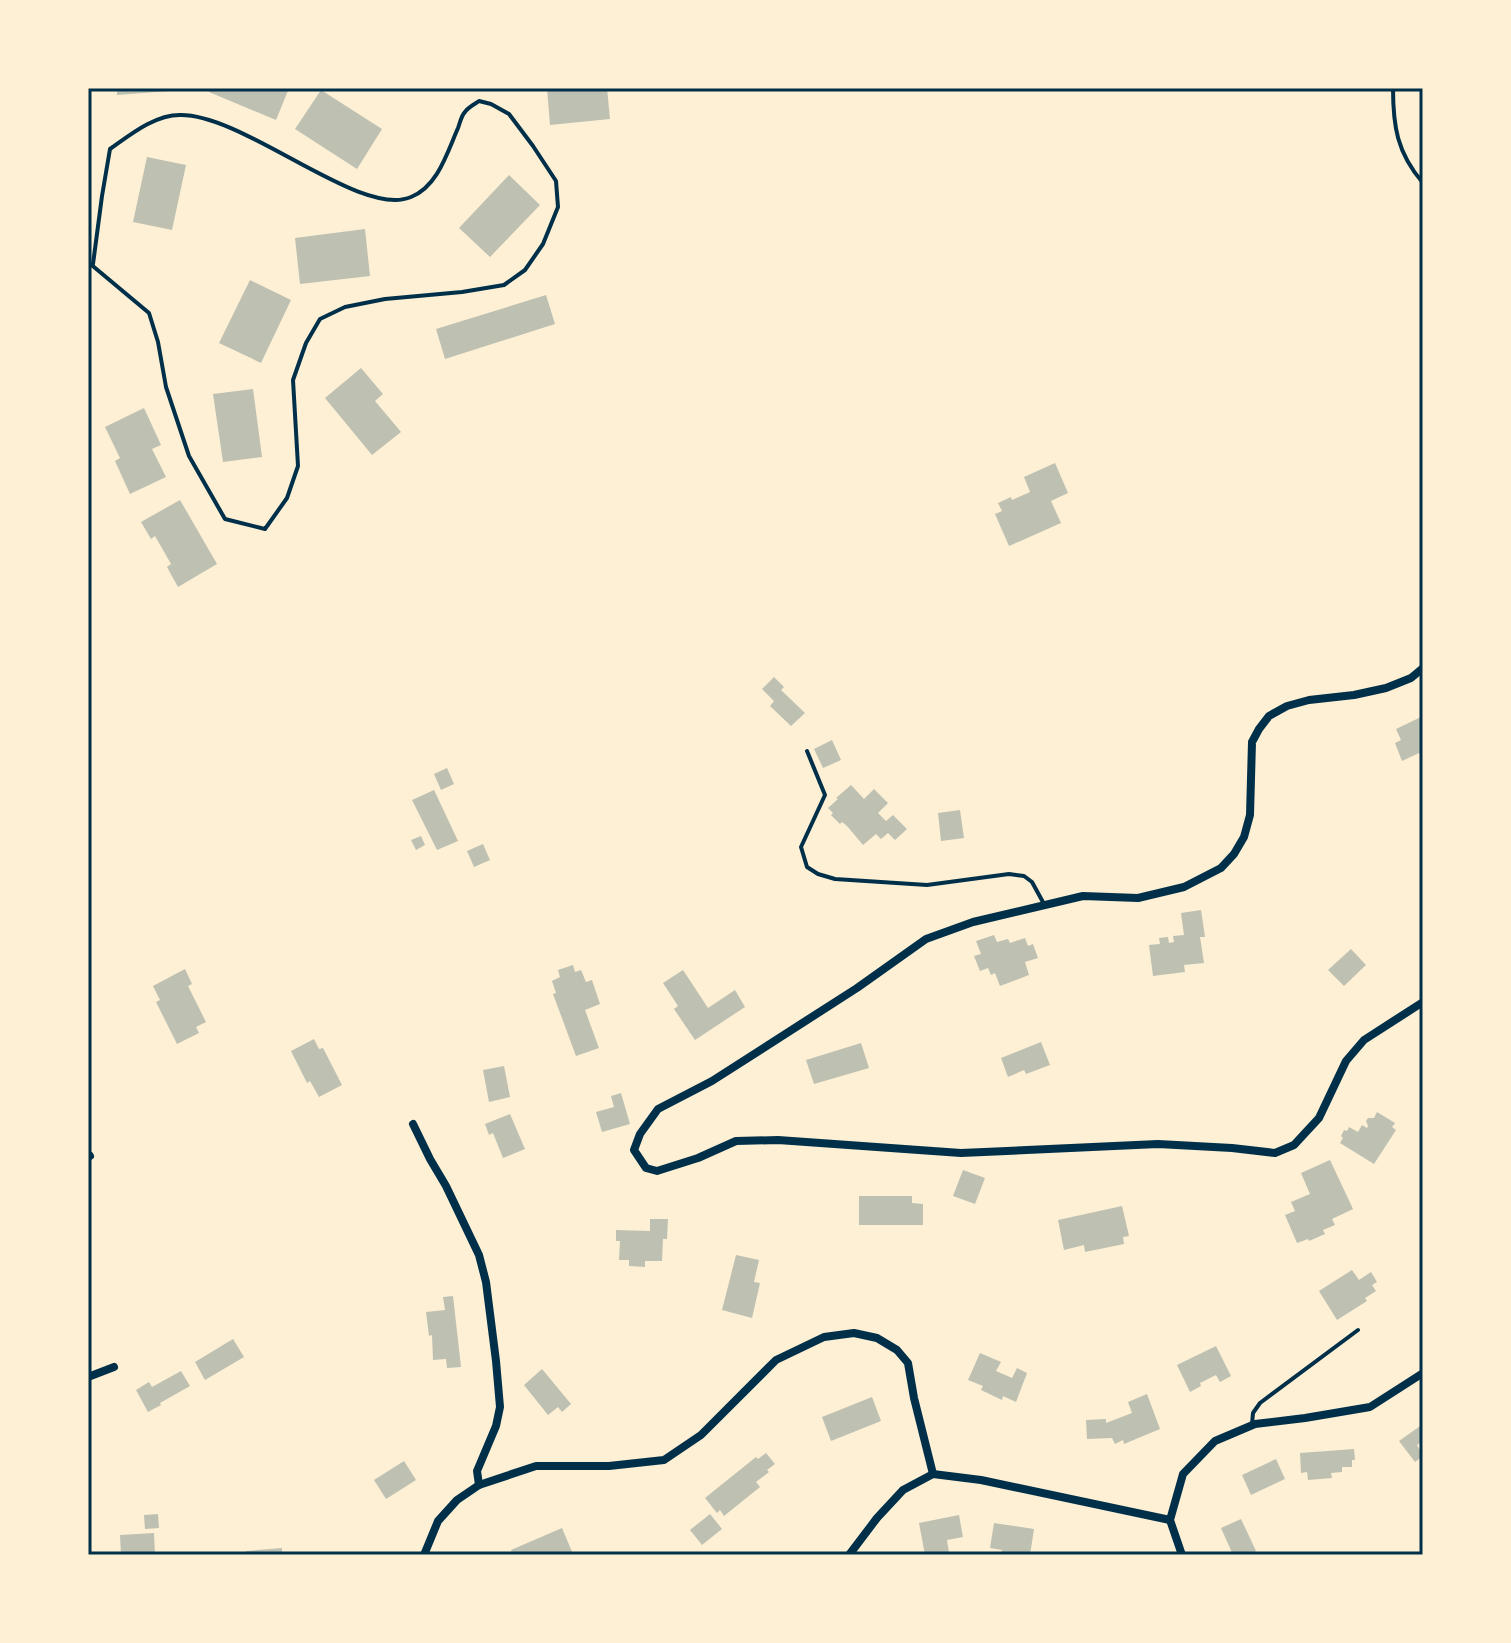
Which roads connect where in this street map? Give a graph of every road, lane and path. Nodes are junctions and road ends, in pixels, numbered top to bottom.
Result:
1 (1393, 88) edge
2 (1423, 183) edge
3 (90, 263) edge
4 (1423, 668) edge
5 (807, 751) dead end
6 (1044, 905) junction
7 (1423, 1002) edge
8 (413, 1124) dead end
9 (1358, 1330) dead end
10 (114, 1367) dead end
11 (1423, 1373) edge
12 (88, 1377) edge
13 (1252, 1425) junction
14 (933, 1474) junction
15 (479, 1485) junction
16 (1170, 1520) junction
17 (424, 1555) edge
18 (849, 1555) edge
19 (1182, 1555) edge

1 - 2 lane
3 - 3 lane
4 - 6 street
5 - 6 lane
6 - 7 street
8 - 15 street
9 - 13 lane
10 - 12 street
11 - 13 street
13 - 16 street
14 - 15 street
14 - 16 street
14 - 18 street
15 - 17 street
16 - 19 street

